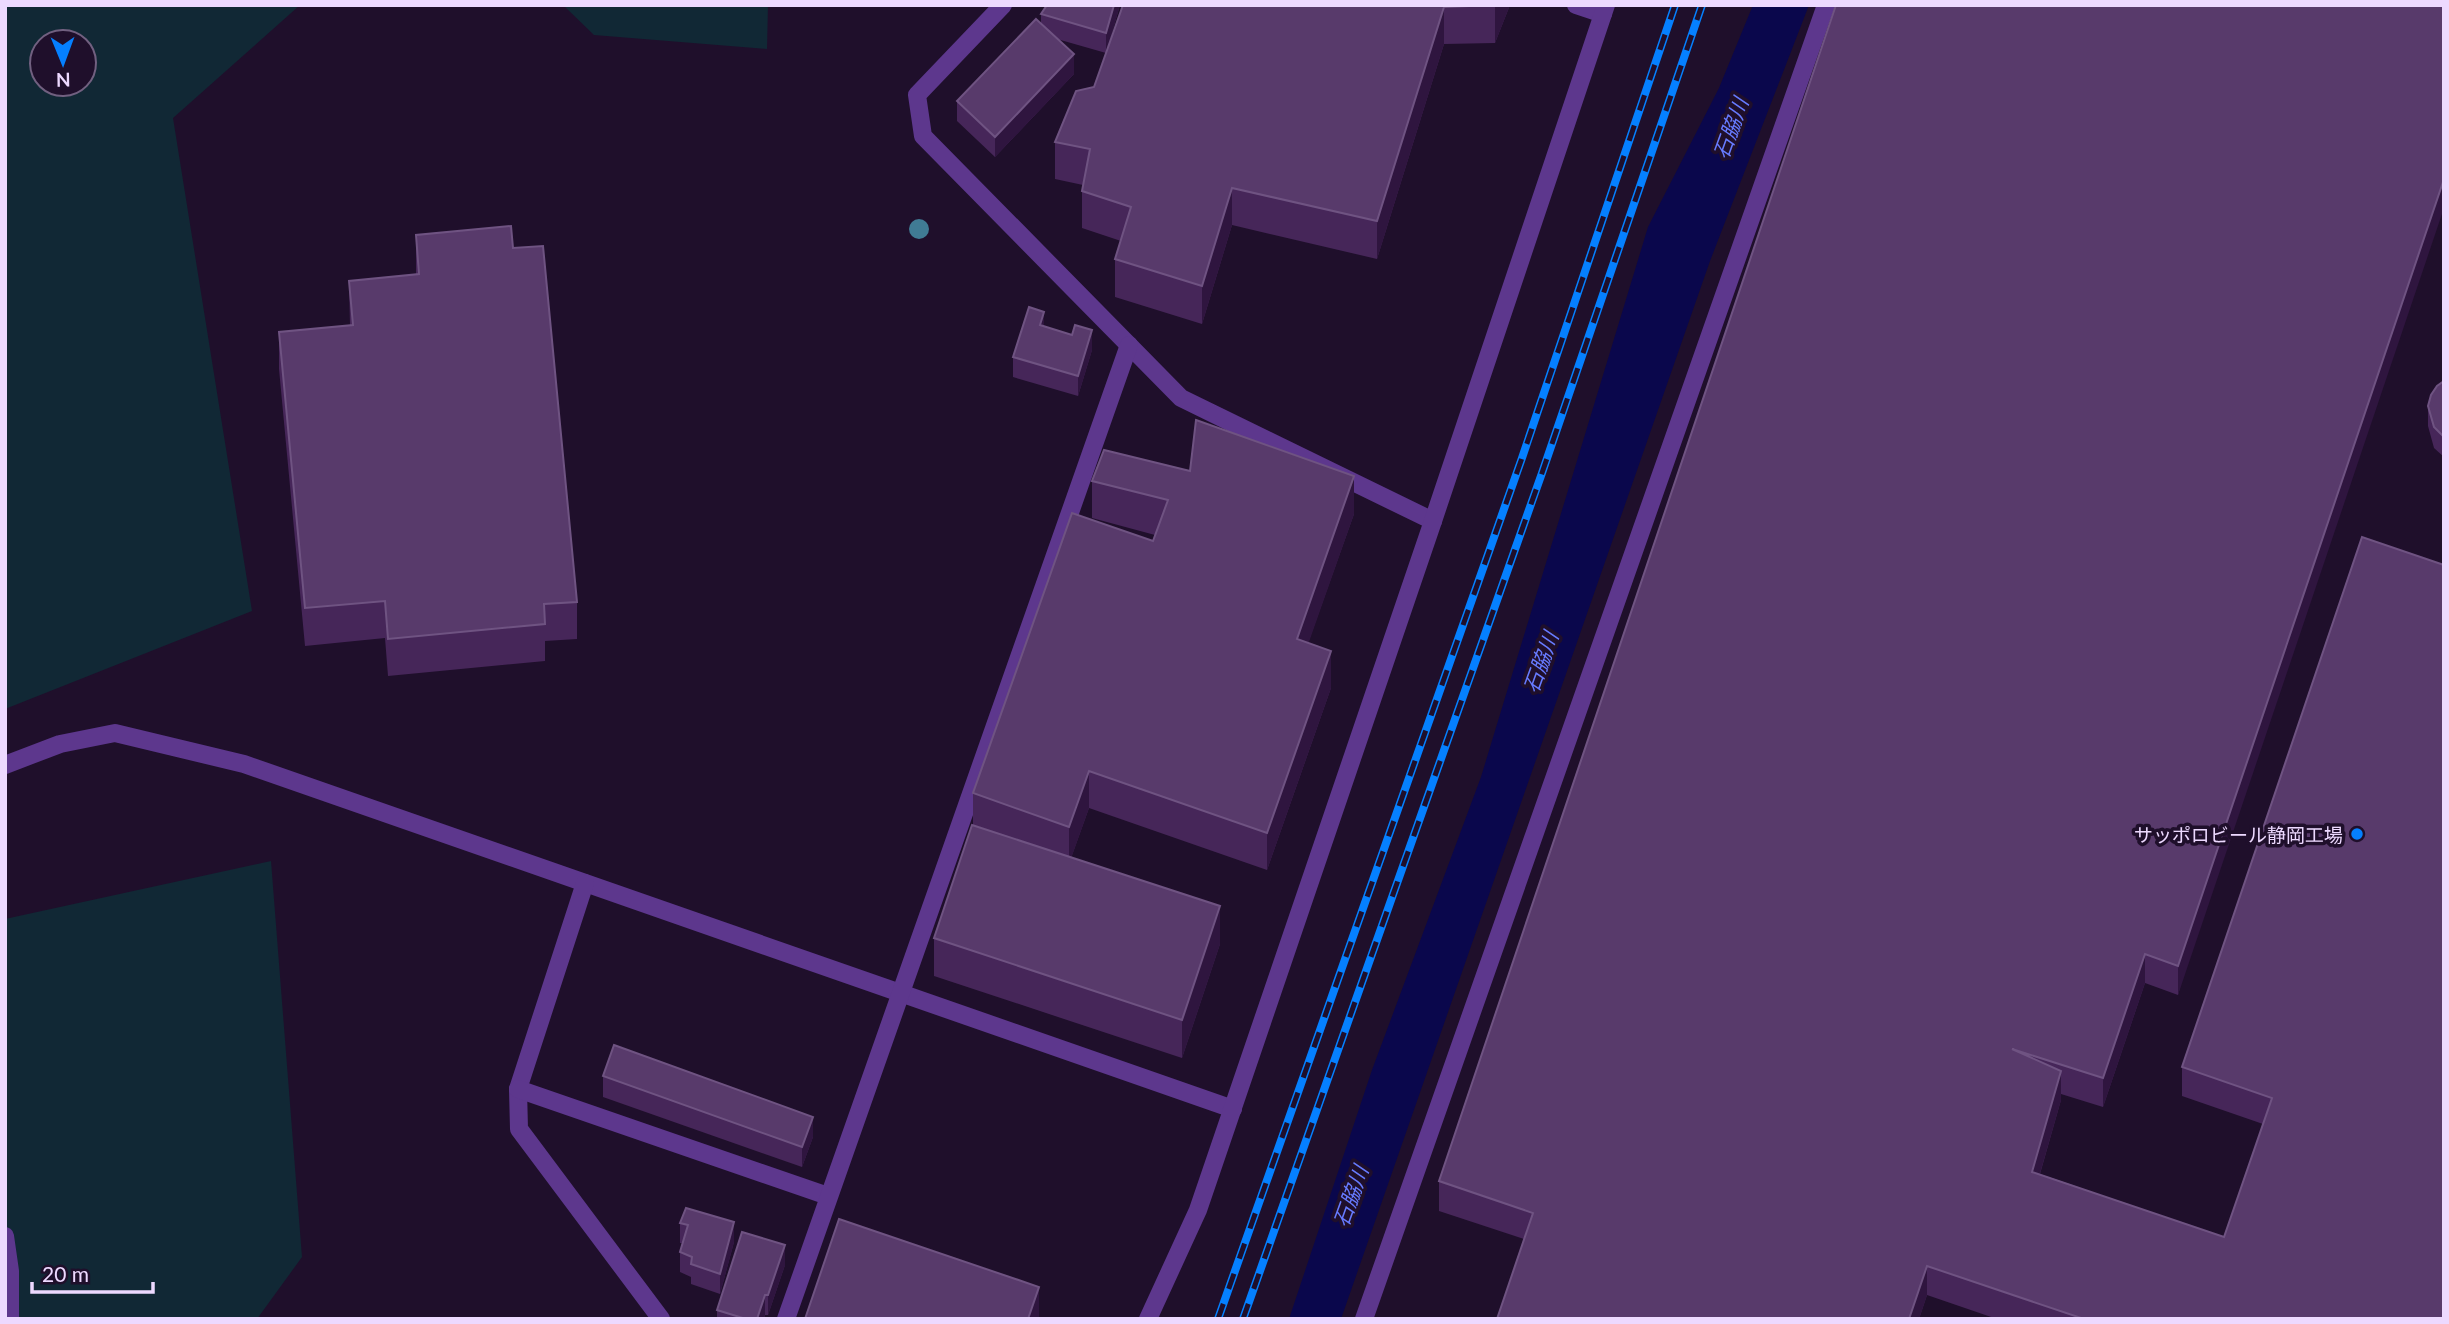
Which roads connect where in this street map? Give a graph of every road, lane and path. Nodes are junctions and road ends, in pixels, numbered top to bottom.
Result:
1 (1003, 5) edge
2 (1576, 5) edge
3 (1826, 5) edge
4 (1604, 10) edge
5 (1129, 345) junction
6 (1433, 521) junction
7 (5, 765) edge
8 (585, 883) junction
9 (900, 993) junction
10 (518, 1089) junction
11 (1233, 1109) junction
12 (828, 1196) junction
13 (5, 1236) edge
14 (10, 1319) edge
15 (661, 1319) edge
16 (786, 1319) edge
17 (1148, 1319) edge
18 (1364, 1319) edge

1 - 5 street
2 - 4 street
3 - 18 street
4 - 6 street
5 - 6 street
5 - 9 street
6 - 11 street
7 - 8 street
8 - 9 street
8 - 10 street
9 - 11 street
9 - 12 street
10 - 12 street
10 - 15 street
11 - 17 street
12 - 16 street
13 - 14 street

